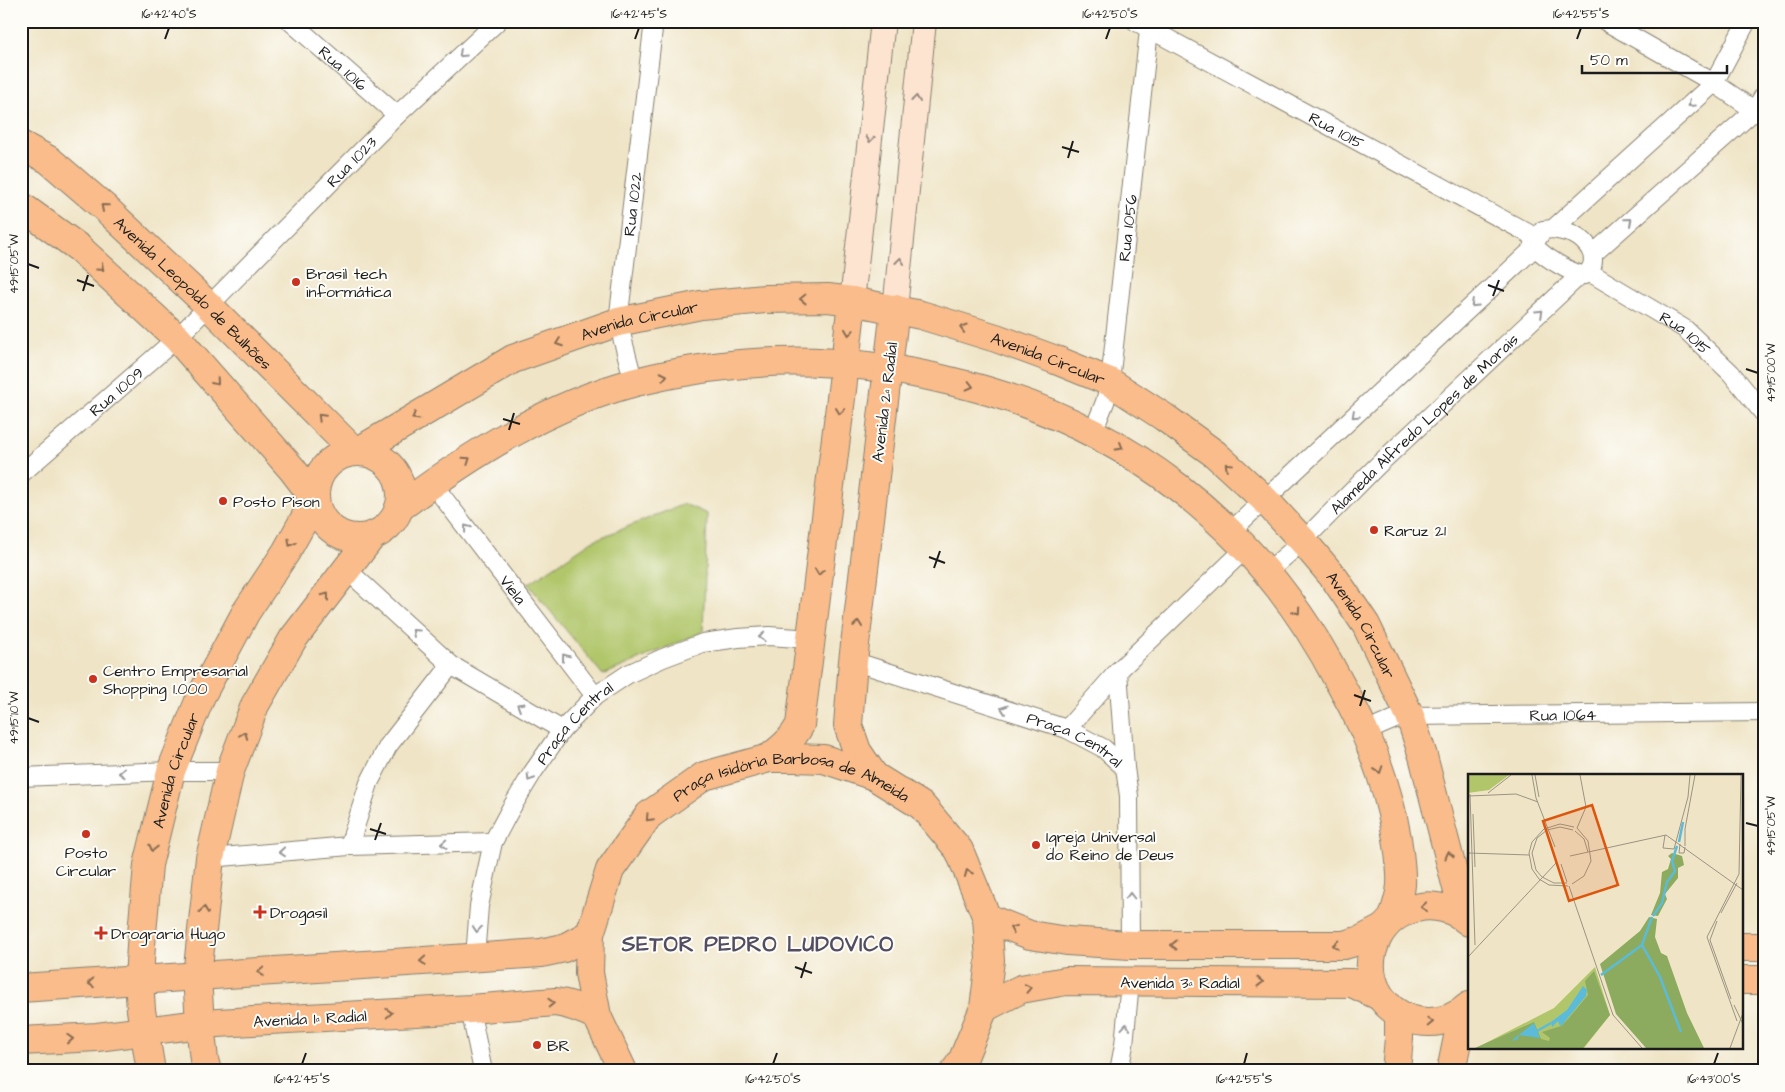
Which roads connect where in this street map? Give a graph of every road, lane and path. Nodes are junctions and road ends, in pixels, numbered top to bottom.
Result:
1 (290, 21) edge
2 (498, 21) edge
3 (654, 21) edge
4 (883, 21) edge
5 (924, 21) edge
6 (1605, 21) edge
7 (1747, 21) edge
8 (1145, 24) edge
9 (1714, 83) junction
10 (1764, 95) edge
11 (1759, 113) edge
12 (397, 115) junction
13 (21, 145) edge
14 (21, 206) edge
15 (1554, 229) junction
16 (1536, 242) junction
17 (1592, 254) junction
18 (1584, 273) junction
19 (852, 301) junction
20 (208, 305) junction
21 (895, 309) junction
22 (618, 322) junction
23 (177, 338) junction
24 (845, 362) junction
25 (889, 368) junction
26 (1110, 382) junction
27 (634, 383) junction
28 (1764, 414) edge
29 (1093, 432) junction
30 (356, 452) junction
31 (21, 474) edge
32 (432, 483) junction
33 (1264, 499) junction
34 (315, 500) junction
35 (399, 508) junction
36 (372, 536) junction
37 (1238, 540) junction
38 (1303, 541) junction
39 (346, 569) junction
40 (1267, 572) junction
41 (811, 639) junction
42 (853, 661) junction
43 (451, 665) junction
44 (1118, 671) junction
45 (595, 696) junction
46 (1764, 712) edge
47 (1410, 716) junction
48 (1067, 729) junction
49 (562, 730) junction
50 (1365, 732) junction
51 (768, 758) junction
52 (1125, 768) junction
53 (171, 771) junction
54 (230, 771) junction
55 (874, 776) junction
56 (21, 777) edge
57 (493, 842) junction
58 (350, 846) junction
59 (210, 858) junction
60 (987, 918) junction
61 (1467, 921) edge
62 (1388, 924) junction
63 (590, 934) junction
64 (1130, 945) junction
65 (1742, 947) edge
66 (1764, 947) edge
67 (475, 958) junction
68 (197, 976) junction
69 (140, 980) junction
70 (1742, 980) edge
71 (1764, 980) edge
72 (1130, 982) junction
73 (21, 988) edge
74 (1379, 996) junction
75 (1468, 1007) edge
76 (984, 1008) junction
77 (470, 1009) junction
78 (1398, 1014) junction
79 (597, 1016) junction
80 (200, 1024) junction
81 (143, 1031) junction
82 (21, 1041) edge
83 (150, 1071) edge
84 (207, 1071) edge
85 (483, 1071) edge
86 (623, 1071) edge
87 (954, 1071) edge
88 (1119, 1071) edge
89 (1396, 1071) edge
90 (1451, 1071) edge

1 - 12 street, Rua 1016
2 -> 12 street, Rua 1023
3 - 22 street, Rua 1022
4 -> 19 main road
21 -> 5 main road, Avenida 2ª Radial
6 - 9 street
7 - 9 street
8 - 16 street, Rua 1015
8 - 26 street, Rua 1056
9 - 11 street
9 -> 15 street
10 - 11 street
17 -> 11 street
12 - 20 street, Rua 1023
20 -> 13 main road, Avenida Leopoldo de Bulhões
14 -> 23 main road
15 - 16 street
15 - 17 street
16 - 18 street, Rua 1015
16 -> 33 street
17 - 18 street
18 - 28 street, Rua 1015
38 -> 18 street, Alameda Alfredo Lopes de Morais
19 - 21 main road, Avenida Circular
19 -> 22 main road, Avenida Circular
19 -> 24 main road
20 - 23 street, Rua 1009
30 -> 20 main road, Avenida Leopoldo de Bulhões
21 - 25 main road, Avenida 2ª Radial
26 -> 21 main road, Avenida Circular
22 - 27 street, Rua 1022
22 -> 30 main road, Avenida Circular
23 - 31 street, Rua 1009
23 -> 34 main road
24 - 25 main road
27 -> 24 main road
24 -> 41 main road
25 -> 29 main road
42 -> 25 main road, Avenida 2ª Radial
26 - 29 street, Rua 1056
33 -> 26 main road, Avenida Circular
32 -> 27 main road
29 -> 37 main road
30 - 34 main road
30 - 35 main road
32 - 35 main road
45 -> 32 street, Viela
33 - 37 street
33 - 38 main road, Avenida Circular
34 - 36 main road
34 -> 53 main road, Avenida Circular
35 - 36 main road
36 - 39 main road
37 - 40 main road
37 - 44 street
38 - 40 street, Alameda Alfredo Lopes de Morais
38 - 47 main road, Avenida Circular
43 -> 39 street
54 -> 39 main road
40 -> 50 main road
41 -> 45 street, Praça Central
41 - 51 main road
48 -> 42 street, Praça Central
42 - 55 main road, Avenida 2ª Radial
49 -> 43 street
43 - 58 street
44 - 48 street
44 - 52 street
45 - 49 street, Praça Central
46 - 47 street, Rua 1064
47 - 50 street, Rua 1064
61 -> 47 main road, Avenida Circular
48 - 52 street, Praça Central
49 -> 57 street, Praça Central
50 -> 62 main road
51 - 55 main road, Praça Isidória Barbosa de Almeida
51 -> 63 main road, Praça Isidória Barbosa de Almeida
64 -> 52 street, Praça Central
53 - 54 street
53 -> 56 street
53 -> 69 main road, Avenida Circular
54 - 59 main road
60 -> 55 main road, Praça Isidória Barbosa de Almeida
57 -> 58 street
57 -> 67 street, Praça Central
58 -> 59 street
68 -> 59 main road
64 -> 60 main road
60 - 76 main road, Praça Isidória Barbosa de Almeida
61 -> 62 main road
62 -> 64 main road
62 - 74 main road
63 - 67 main road
63 - 79 main road, Praça Isidória Barbosa de Almeida
65 - 66 main road
67 -> 68 main road
68 - 69 main road
68 - 80 main road
69 -> 73 main road
69 - 81 main road, Avenida Circular
70 - 71 main road
72 -> 74 main road, Avenida 3ª Radial
76 -> 72 main road, Avenida 3ª Radial
88 -> 72 street
74 - 78 main road
78 -> 75 main road
75 - 90 main road
76 - 87 main road, Praça Isidória Barbosa de Almeida
77 -> 79 main road, Avenida 1ª Radial
80 -> 77 main road, Avenida 1ª Radial
77 - 85 street
78 - 89 main road
79 - 86 main road, Praça Isidória Barbosa de Almeida
80 - 81 main road, Avenida 1ª Radial
80 - 84 main road
82 -> 81 main road, Avenida 1ª Radial
81 - 83 main road, Avenida Circular

